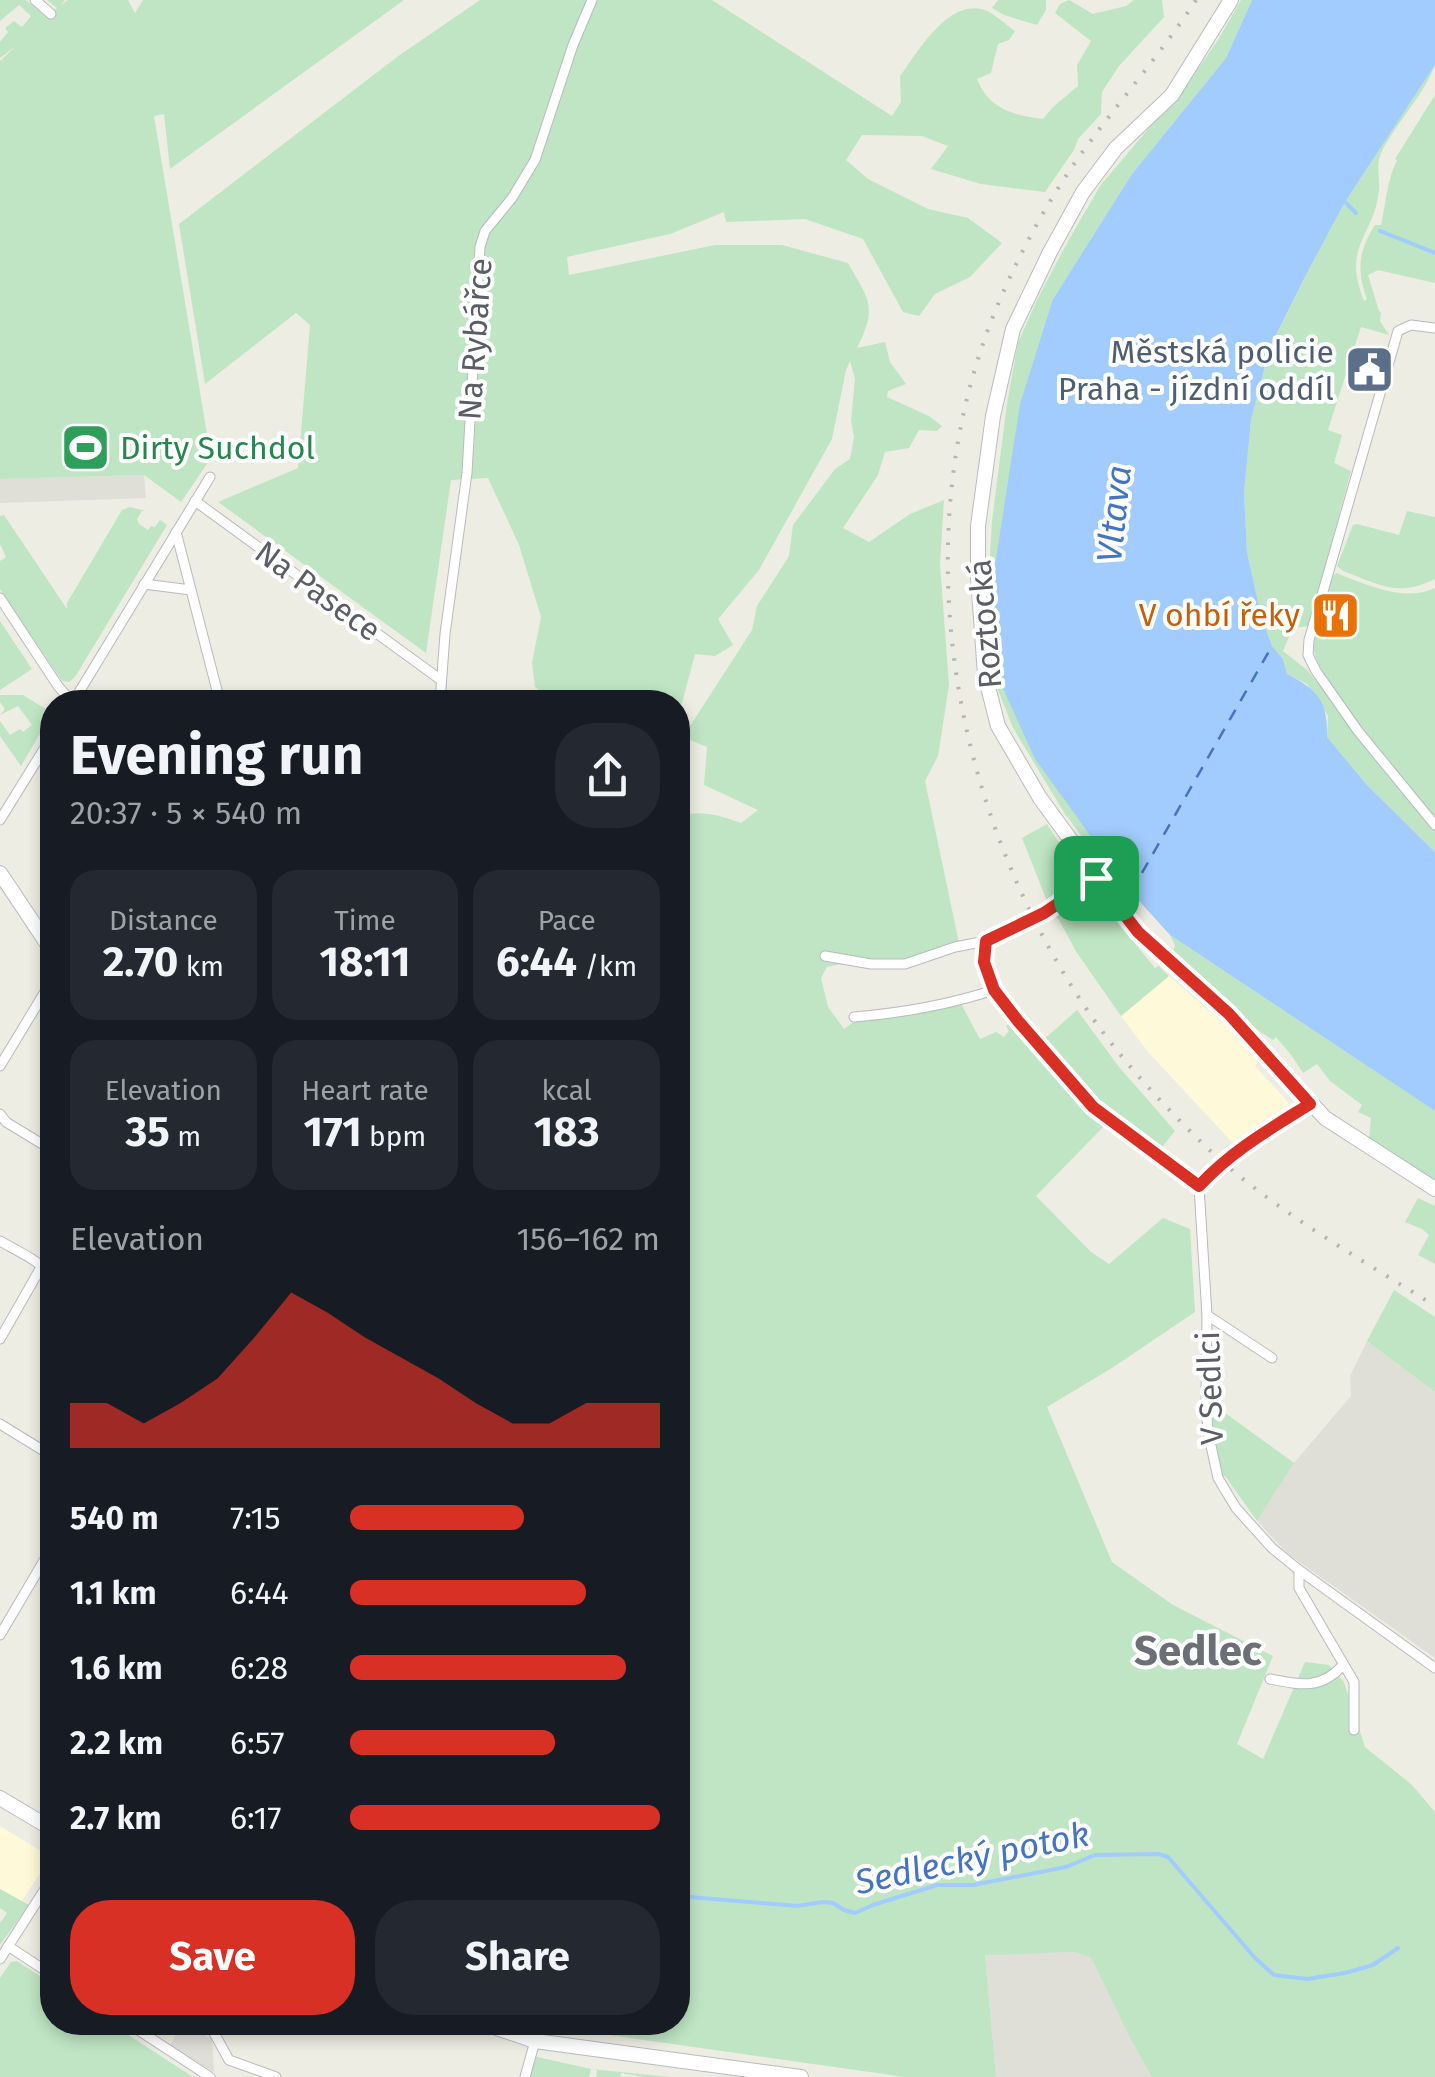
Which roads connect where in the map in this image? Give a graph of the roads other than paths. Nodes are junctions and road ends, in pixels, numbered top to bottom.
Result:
1 (35, 0) edge
2 (592, 0) edge
3 (1231, 0) edge
4 (50, 14) dead end
5 (1435, 328) edge
6 (210, 477) dead end
7 (195, 501) junction
8 (176, 532) junction
9 (144, 584) junction
10 (191, 590) junction
11 (0, 598) edge
12 (441, 680) junction
13 (62, 690) edge
14 (80, 690) edge
15 (217, 690) edge
16 (441, 690) edge
17 (40, 755) edge
18 (0, 820) edge
19 (1435, 826) edge
20 (0, 873) edge
21 (1096, 878) junction
22 (40, 933) edge
23 (986, 941) junction
24 (826, 956) dead end
25 (994, 990) junction
26 (40, 1000) edge
27 (854, 1017) dead end
28 (0, 1066) edge
29 (1310, 1104) junction
30 (0, 1114) edge
31 (40, 1143) edge
32 (1199, 1186) junction
33 (1435, 1189) edge
34 (0, 1241) edge
35 (40, 1265) edge
36 (40, 1269) edge
37 (1207, 1315) junction
38 (0, 1339) edge
39 (1272, 1358) dead end
40 (0, 1424) edge
41 (40, 1449) edge
42 (40, 1567) edge
43 (1299, 1570) junction
44 (0, 1635) edge
45 (1343, 1665) junction
46 (1435, 1668) edge
47 (1270, 1679) dead end
48 (1354, 1730) dead end
49 (0, 1798) edge
50 (40, 1822) edge
51 (40, 1897) edge
52 (8, 1946) junction
53 (0, 1960) edge
54 (40, 1967) edge
55 (146, 2035) edge
56 (215, 2035) edge
57 (517, 2035) edge
58 (535, 2041) junction
59 (766, 2074) edge
60 (210, 2077) edge
61 (276, 2077) edge
62 (525, 2077) edge
63 (800, 2077) edge

1 - 4 street
2 - 12 street, Na Rybářce
3 - 21 main road, Roztocká
5 - 19 street
6 - 7 street
7 - 8 street
7 - 12 street, Na Pasece
8 - 9 street
8 - 10 street
9 - 10 street
9 - 14 street
10 - 15 street
11 - 13 street
12 - 16 street, Na Rybářce
17 - 18 street
20 - 22 main road
21 - 23 street
21 - 29 main road, Roztocká
23 - 24 street
23 - 25 street
25 - 27 street
25 - 32 street
26 - 28 street
29 - 32 street
29 - 33 main road, Roztocká
30 - 31 street
32 - 37 street, V Sedlci
34 - 35 street
36 - 38 street
37 - 39 street
37 - 43 street, V Sedlci
40 - 41 street
42 - 44 street
43 - 45 street
43 - 46 street, V Sedlci
45 - 47 street
45 - 48 street
49 - 50 main road
51 - 52 street
52 - 53 street
52 - 54 street
55 - 60 street
56 - 61 street
57 - 58 main road
58 - 59 main road
58 - 62 street
59 - 63 main road

